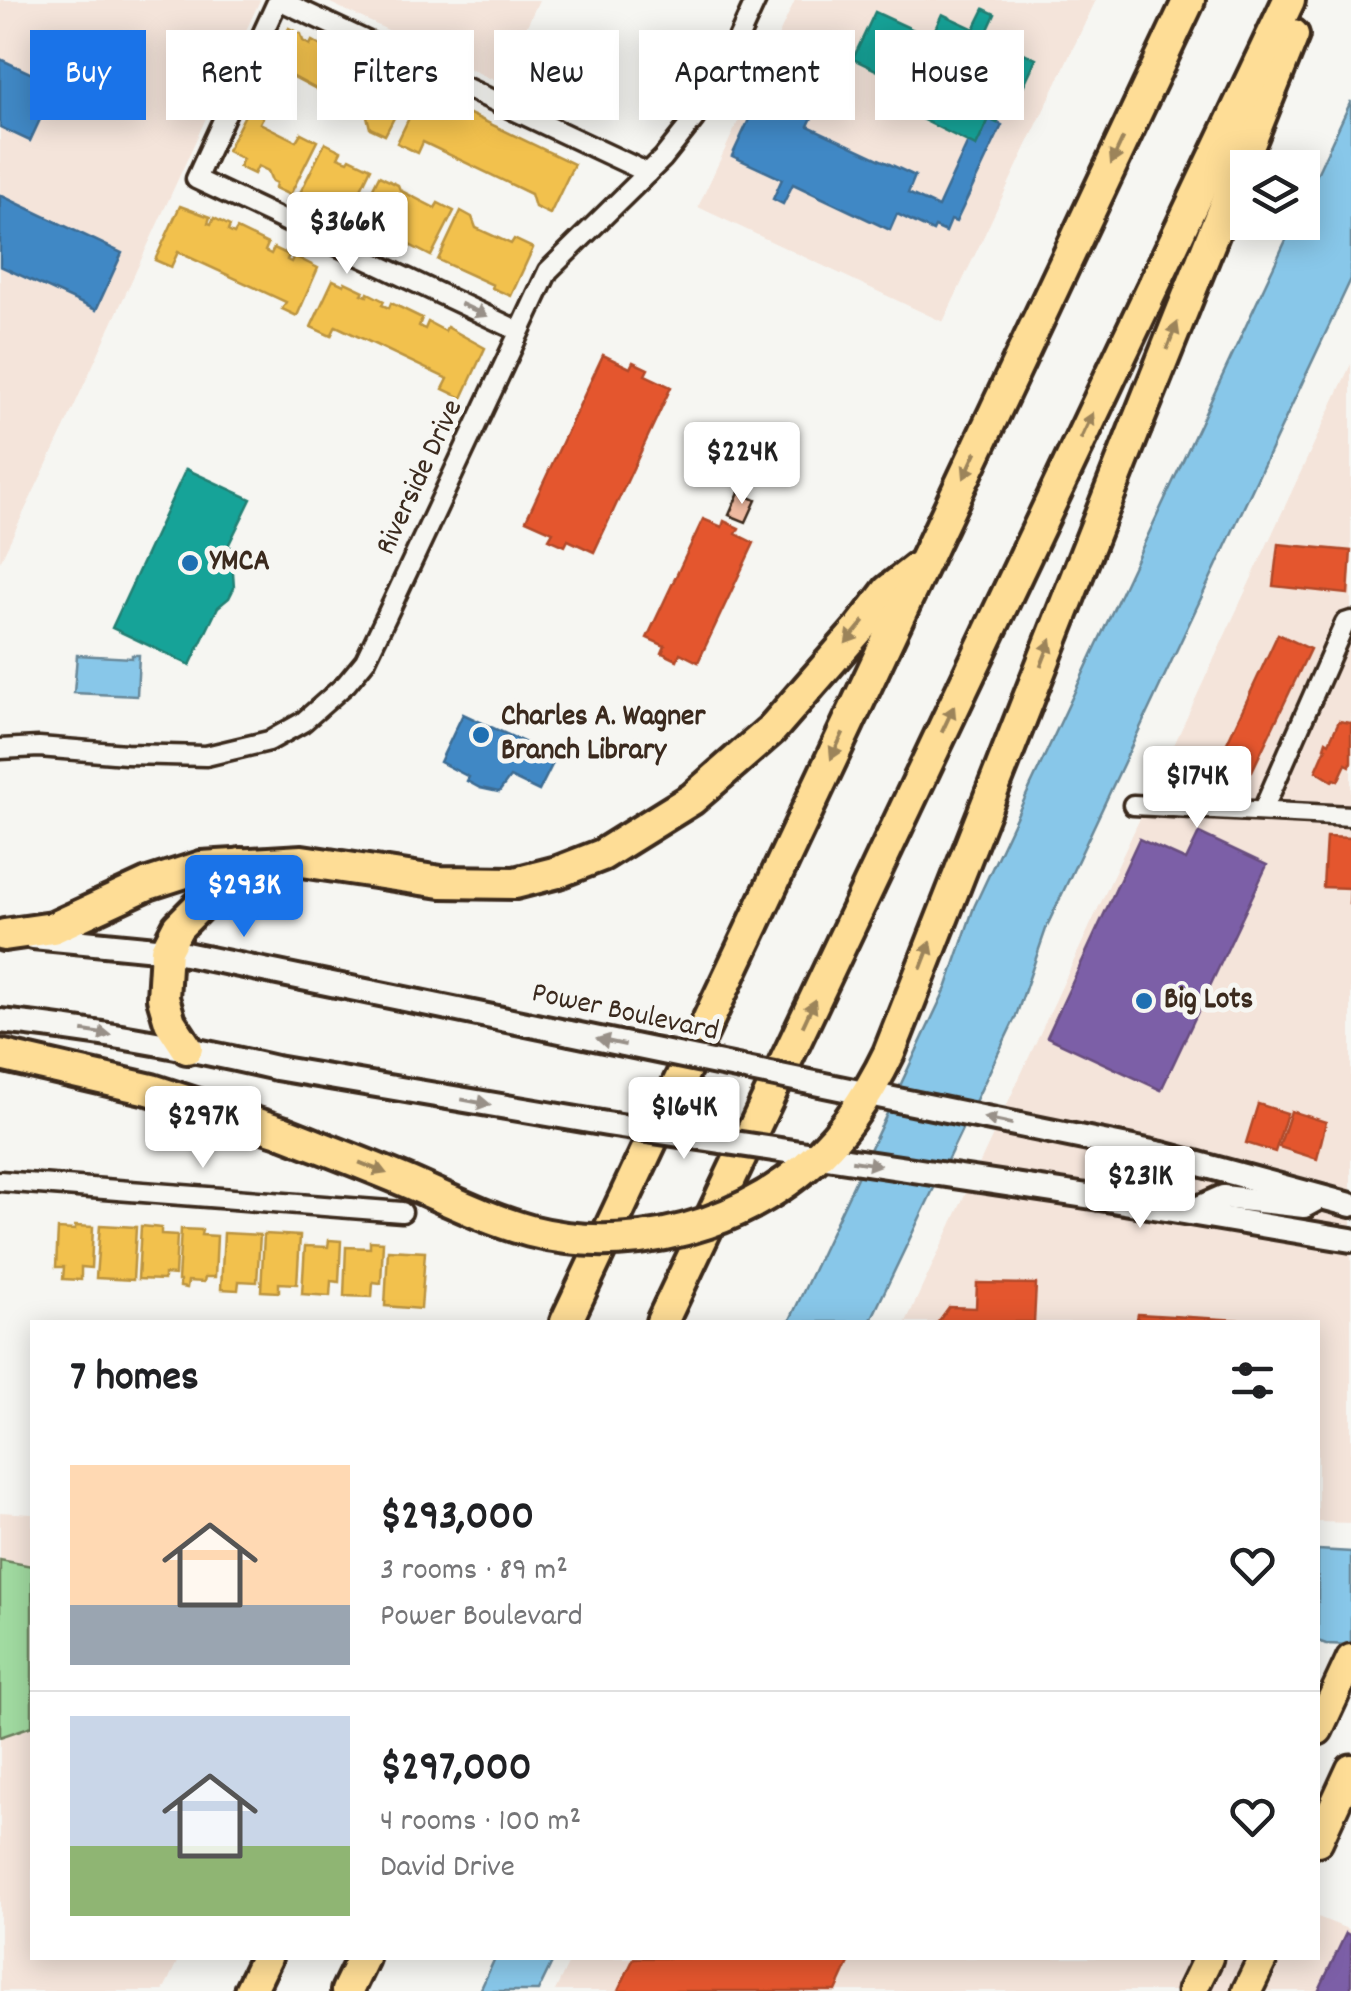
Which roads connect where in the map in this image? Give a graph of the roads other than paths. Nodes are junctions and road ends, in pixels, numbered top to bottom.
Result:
1 (278, 0) edge
2 (756, 0) edge
3 (1189, 0) edge
4 (1289, 0) edge
5 (1307, 0) edge
6 (648, 173) junction
7 (519, 331) junction
8 (924, 563) junction
9 (1351, 621) edge
10 (0, 749) edge
11 (1133, 805) dead end
12 (1263, 810) junction
13 (1351, 816) edge
14 (241, 864) junction
15 (2, 935) edge
16 (166, 950) junction
17 (0, 1022) edge
18 (188, 1048) junction
19 (0, 1055) edge
20 (0, 1180) edge
21 (1319, 1196) junction
22 (1351, 1204) edge
23 (402, 1212) dead end
24 (1189, 1212) junction
25 (1351, 1240) edge
26 (567, 1320) edge
27 (663, 1320) edge
28 (1350, 1661) edge
29 (1320, 1726) edge
30 (1351, 1769) edge
31 (1320, 1837) edge
32 (265, 1960) edge
33 (364, 1960) edge
34 (1207, 1960) edge
35 (1243, 1960) edge
36 (1261, 1960) edge
37 (250, 1991) edge
38 (350, 1991) edge
39 (1192, 1991) edge
40 (1230, 1991) edge
41 (1247, 1991) edge

1 - 6 street
1 -> 7 street
2 - 6 street, Riverside Drive
3 -> 8 highway
27 -> 4 highway
19 -> 5 highway, bridge
6 - 7 street, Riverside Drive
7 - 10 street, Riverside Drive
8 -> 14 highway
8 -> 26 highway
9 - 12 street
11 - 12 street
12 - 13 street
14 - 15 highway
14 - 16 highway
15 - 16 main road, Power Boulevard
16 - 18 highway
21 -> 16 main road, Power Boulevard, bridge
17 -> 18 main road
18 -> 24 main road, bridge
20 - 23 street
21 - 22 main road, Power Boulevard
21 - 24 main road
24 - 25 main road
28 - 29 main road
30 - 31 main road
32 - 37 highway
33 - 38 highway
34 - 39 main road
35 - 40 main road
36 - 41 main road

